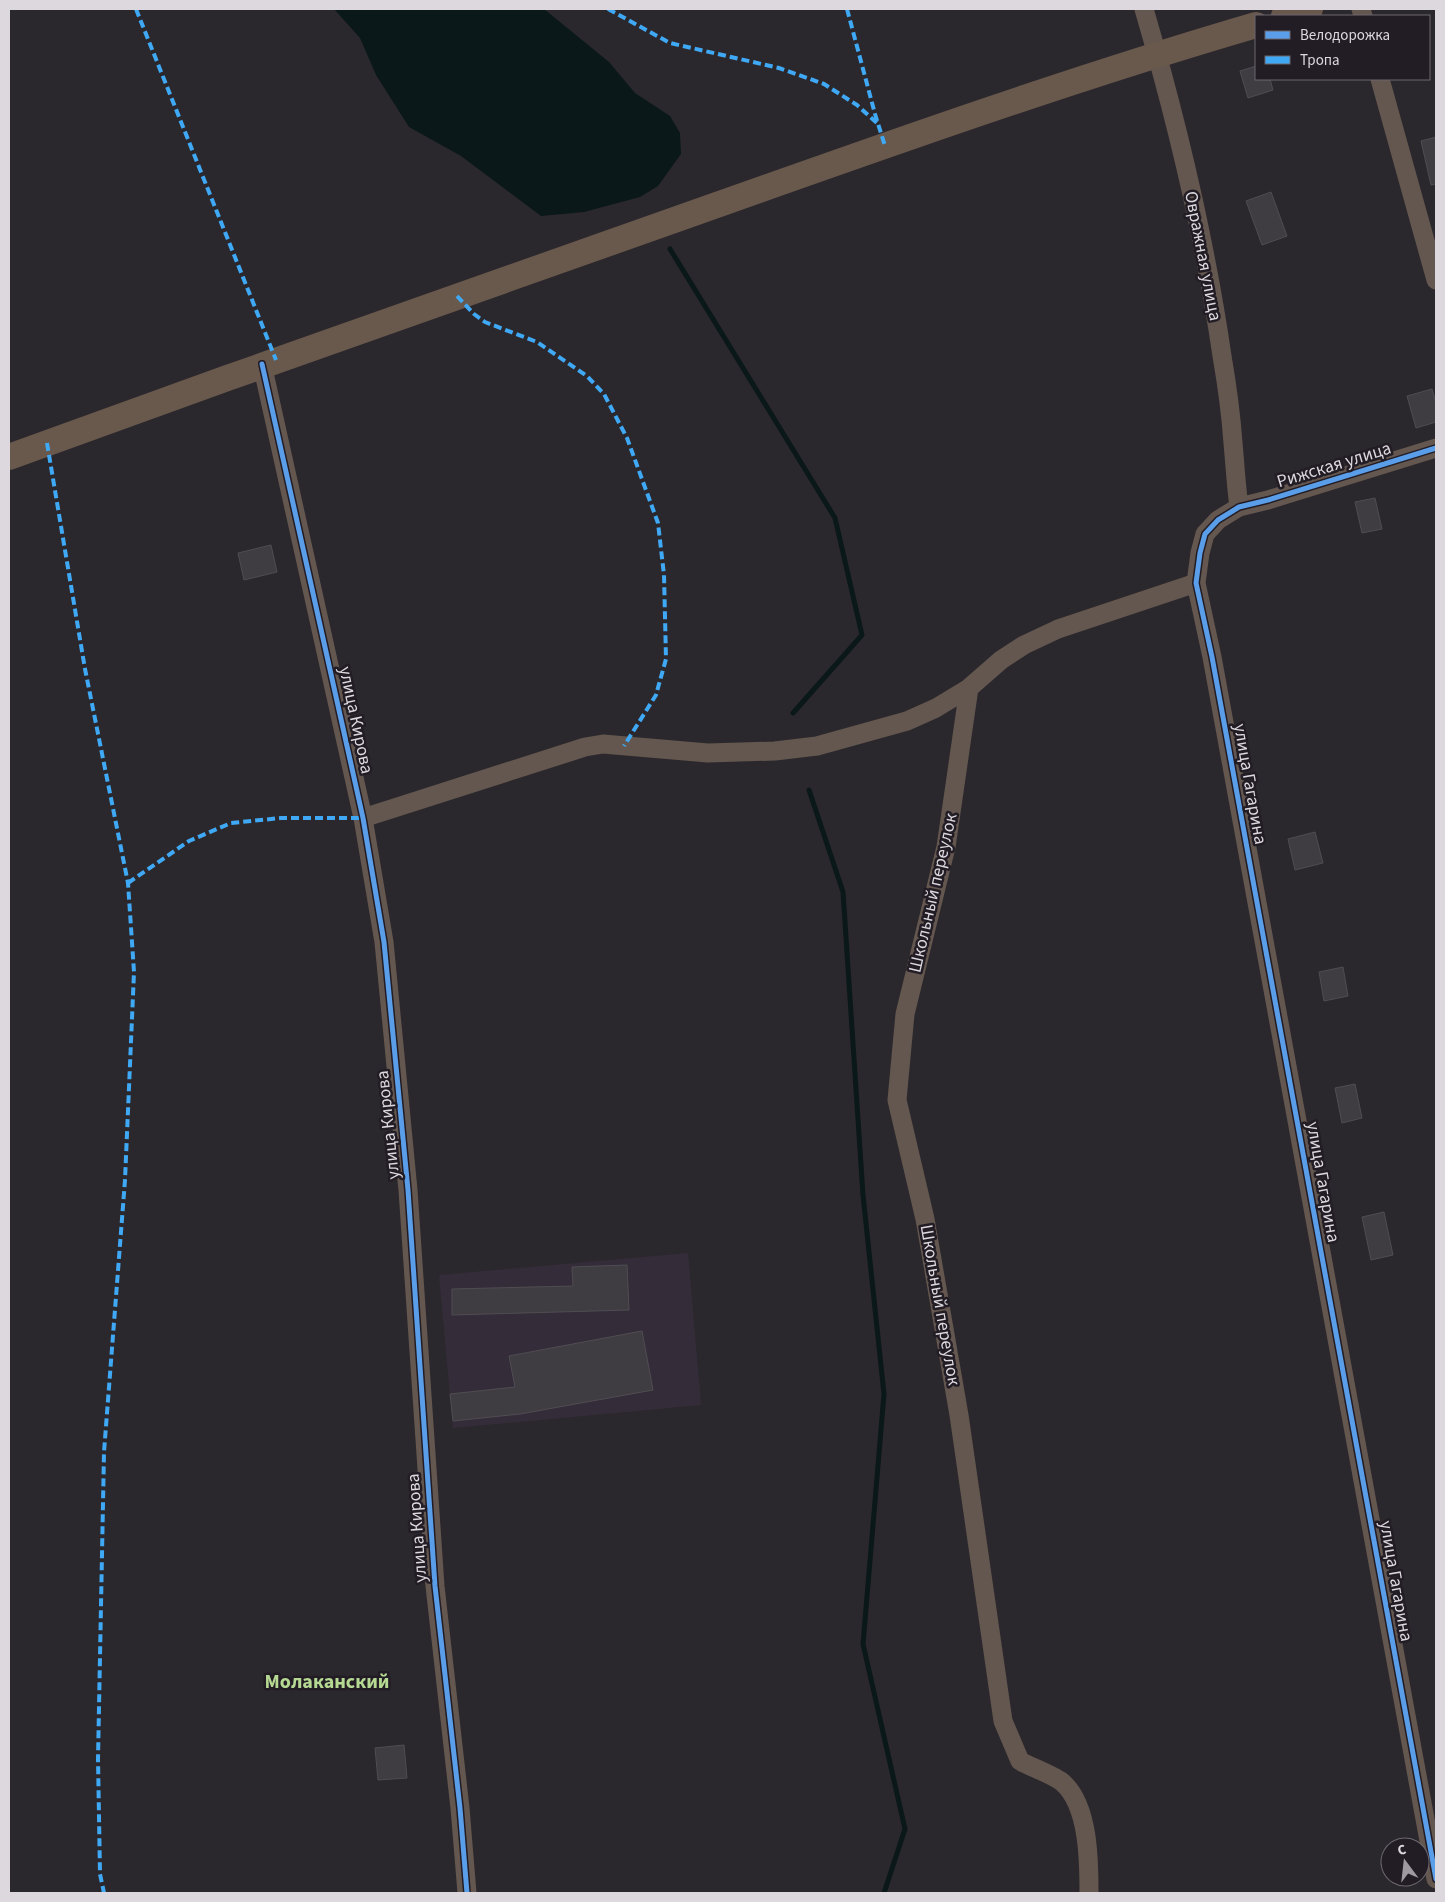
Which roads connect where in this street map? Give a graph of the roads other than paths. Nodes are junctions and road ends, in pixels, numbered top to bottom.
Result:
1 (1144, 9) edge
2 (1310, 9) edge
3 (1288, 15) edge
4 (1255, 24) edge
5 (1157, 54) junction
6 (1380, 80) edge
7 (1436, 280) edge
8 (262, 364) junction
9 (1436, 448) edge
10 (9, 457) edge
11 (1238, 507) junction
12 (1196, 583) junction
13 (969, 688) junction
14 (363, 818) junction
15 (1436, 1878) edge
16 (467, 1893) edge
17 (1089, 1893) edge

1 - 5 street, Овражная улица
2 - 3 main road
4 - 5 main road
5 - 8 main road
5 - 11 street, Овражная улица
6 - 7 street
8 - 10 main road
8 - 14 street, улица Кирова
9 - 11 street, Рижская улица
11 - 12 street, улица Гагарина
12 - 13 street
12 - 15 street, улица Гагарина
13 - 14 street
13 - 17 street, Школьный переулок
14 - 16 street, улица Кирова

